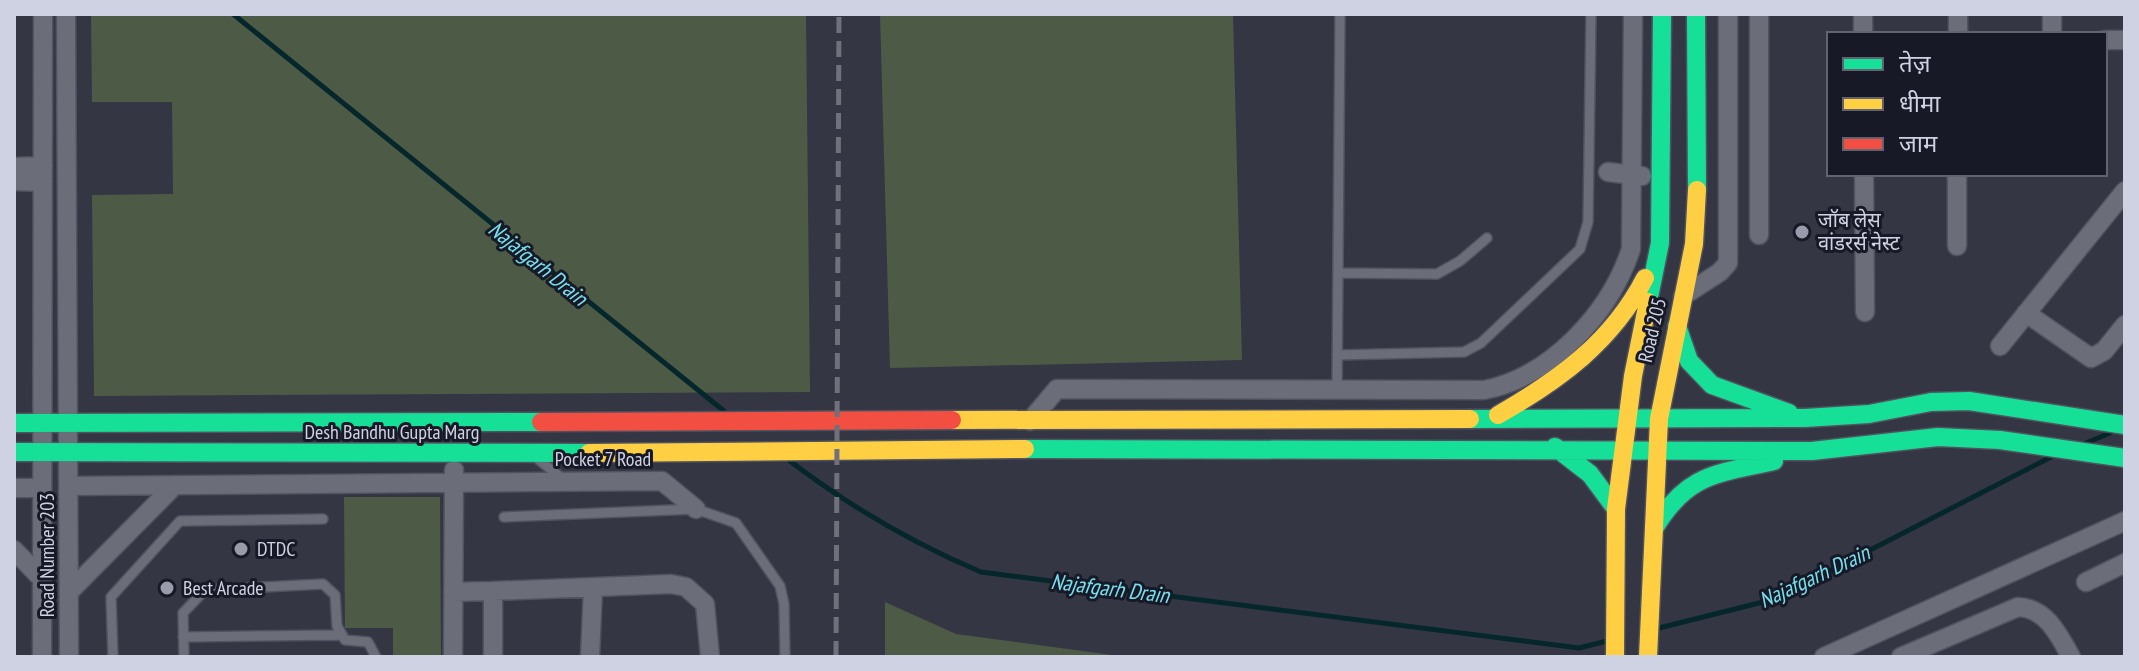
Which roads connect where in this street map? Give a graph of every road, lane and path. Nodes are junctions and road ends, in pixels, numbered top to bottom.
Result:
1 (43, 14) edge
2 (66, 14) edge
3 (1340, 14) edge
4 (1591, 14) edge
5 (1633, 14) edge
6 (1662, 14) edge
7 (1696, 14) edge
8 (1728, 14) edge
9 (1759, 14) edge
10 (14, 167) edge
11 (1589, 170) junction
12 (1608, 172) joint
13 (43, 174) junction
14 (1633, 174) junction
15 (1864, 176) edge
16 (1957, 176) edge
17 (1660, 180) junction
18 (14, 181) edge
19 (2125, 191) edge
20 (1759, 235) dead end
21 (1487, 238) dead end
22 (1660, 243) junction
23 (1957, 246) dead end
24 (1338, 273) junction
25 (1683, 296) junction
26 (1865, 312) dead end
27 (2026, 313) junction
28 (1676, 323) junction
29 (2125, 325) edge
30 (2000, 346) dead end
31 (1337, 355) junction
32 (1337, 390) junction
33 (1494, 417) junction
34 (1627, 418) junction
35 (1805, 418) junction
36 (1659, 419) junction
37 (16, 421) edge
38 (1030, 421) junction
39 (42, 423) junction
40 (67, 424) junction
41 (2125, 425) edge
42 (1555, 447) junction
43 (1623, 449) junction
44 (1656, 449) junction
45 (1812, 451) junction
46 (14, 452) edge
47 (41, 452) junction
48 (69, 452) junction
49 (532, 454) junction
50 (455, 455) junction
51 (2125, 458) edge
52 (454, 480) junction
53 (567, 482) junction
54 (69, 486) junction
55 (174, 486) junction
56 (14, 488) edge
57 (42, 488) junction
58 (696, 509) junction
59 (1616, 509) junction
60 (504, 517) dead end
61 (323, 519) dead end
62 (2125, 521) edge
63 (1653, 530) junction
64 (14, 550) edge
65 (2125, 563) edge
66 (42, 579) junction
67 (2086, 582) dead end
68 (593, 588) junction
69 (493, 591) junction
70 (69, 592) junction
71 (453, 592) junction
72 (340, 635) junction
73 (183, 637) junction
74 (42, 657) edge
75 (69, 657) edge
76 (113, 657) edge
77 (184, 657) edge
78 (376, 657) edge
79 (453, 657) edge
80 (493, 657) edge
81 (590, 657) edge
82 (710, 657) edge
83 (785, 657) edge
84 (1615, 657) edge
85 (1648, 657) edge
86 (1824, 657) edge
87 (1901, 657) edge
88 (2071, 657) edge

1 - 13 street, Road Number 203
2 - 40 street, Road Number 203
3 - 24 lane
4 - 11 lane
5 - 14 street
6 - 17 street, Road 205
7 - 25 street, Road 205
8 - 25 street
9 - 20 street
10 - 13 street
11 - 12 lane
11 - 31 lane
12 - 14 street
13 - 18 street
13 - 39 street, Road Number 203
14 - 17 street
14 - 32 street
15 - 26 street
16 - 23 street
17 - 22 street, Road 205
19 - 27 street
21 - 24 lane
22 - 33 street
22 - 34 street, Road 205
24 - 31 lane
25 - 28 street, Road 205
27 - 29 street
27 - 30 street
28 - 35 street
28 - 36 street, Road 205
31 - 32 lane
32 - 38 street
33 - 34 street, Desh Bandhu Gupta Marg
33 - 38 street, Desh Bandhu Gupta Marg
34 - 36 street, Desh Bandhu Gupta Marg
34 - 43 street, Road 205
35 - 36 street, Desh Bandhu Gupta Marg
35 - 41 street, Desh Bandhu Gupta Marg
36 - 44 street, Road 205
37 - 39 street
38 - 40 street, Desh Bandhu Gupta Marg
39 - 40 street, Desh Bandhu Gupta Marg
39 - 47 street, Road Number 203
40 - 48 street, Road Number 203
42 - 43 street, Desh Bandhu Gupta Marg
42 - 49 street, Desh Bandhu Gupta Marg
42 - 59 street
43 - 44 street, Desh Bandhu Gupta Marg
43 - 59 street, Road 205
44 - 45 street, Desh Bandhu Gupta Marg
44 - 63 street, Road 205
45 - 51 street
45 - 63 street
46 - 47 street
47 - 48 street, Desh Bandhu Gupta Marg
47 - 57 street, Road Number 203
48 - 50 street, Desh Bandhu Gupta Marg
48 - 54 street, Road Number 203
49 - 50 street, Desh Bandhu Gupta Marg
49 - 53 lane
50 - 52 street
52 - 53 street, Pocket 7 Road
52 - 55 street, Pocket 7 Road
52 - 71 street
53 - 58 street, Pocket 7 Road
54 - 55 street, Pocket 7 Road
54 - 70 street, Road Number 203
55 - 70 street
56 - 57 street
57 - 66 street, Road Number 203
58 - 60 lane
58 - 83 lane, Pocket 7 Road
59 - 84 street, Road 205
61 - 76 lane
62 - 86 street
63 - 85 street, Road 205
64 - 66 street
65 - 67 street
66 - 74 street, Road Number 203
68 - 69 street
68 - 81 street
68 - 82 street
69 - 71 street
69 - 80 street
70 - 75 street, Road Number 203
71 - 79 street
72 - 73 lane
72 - 73 lane
72 - 78 lane
73 - 77 lane
87 - 88 street

